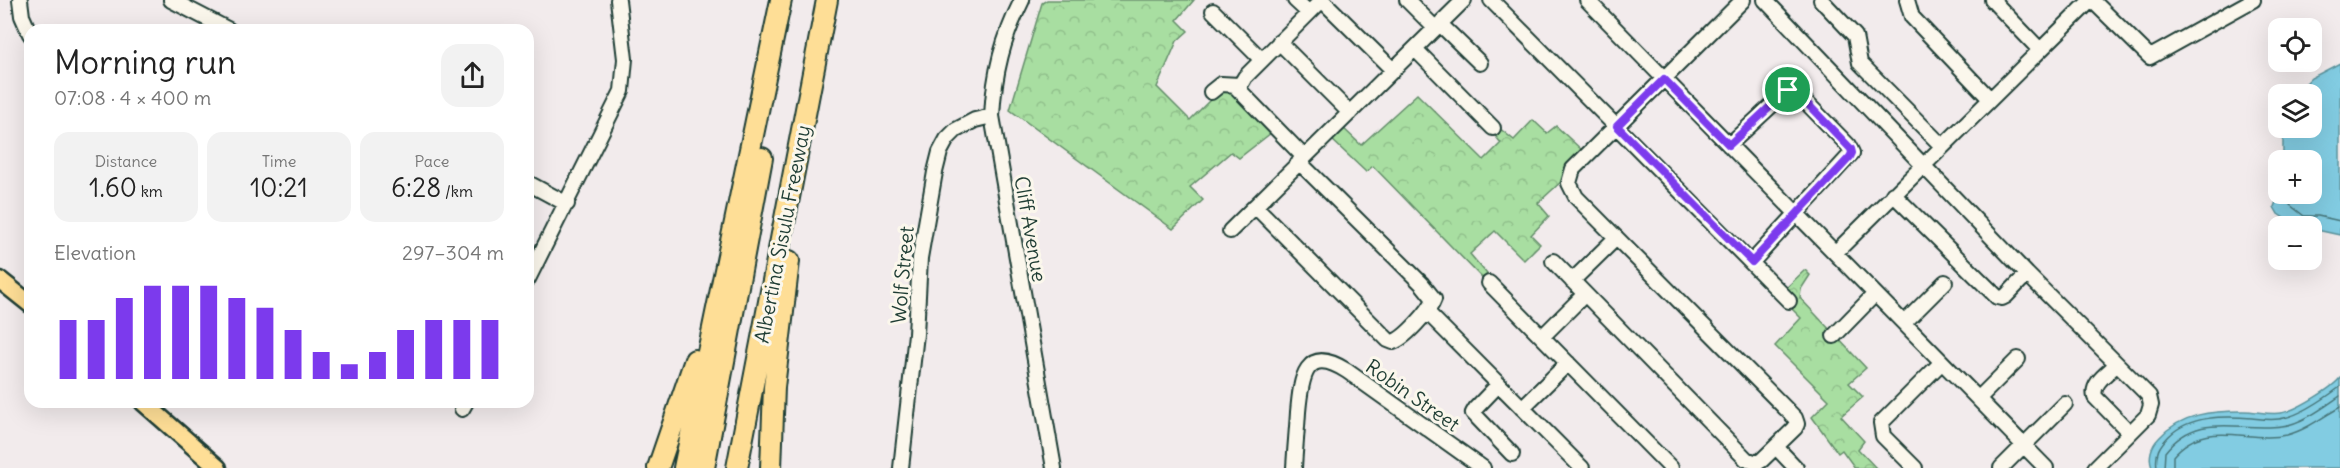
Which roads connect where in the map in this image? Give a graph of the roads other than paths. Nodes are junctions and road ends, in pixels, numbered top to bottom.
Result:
1 (20, 0) edge
2 (171, 0) edge
3 (618, 0) edge
4 (782, 0) edge
5 (792, 0) edge
6 (827, 0) edge
7 (1022, 0) edge
8 (1295, 0) edge
9 (1322, 0) edge
10 (1407, 0) edge
11 (1464, 0) edge
12 (1491, 0) edge
13 (1743, 0) edge
14 (1765, 0) edge
15 (1821, 0) edge
16 (1906, 0) edge
17 (1992, 0) edge
18 (2091, 0) edge
19 (2253, 0) edge
20 (1596, 3) edge
21 (1213, 11) dead end
22 (1309, 14) junction
23 (26, 24) edge
24 (217, 24) edge
25 (1438, 26) junction
26 (1280, 42) junction
27 (1415, 49) junction
28 (2040, 50) junction
29 (1262, 60) junction
30 (1480, 63) dead end
31 (1393, 70) junction
32 (1664, 79) junction
33 (1239, 85) junction
34 (1211, 92) dead end
35 (1990, 99) junction
36 (1350, 113) junction
37 (992, 116) junction
38 (1617, 126) junction
39 (1493, 128) dead end
40 (801, 139) junction
41 (752, 143) junction
42 (1729, 145) junction
43 (1942, 146) junction
44 (1302, 160) junction
45 (1923, 165) junction
46 (534, 186) edge
47 (1893, 194) junction
48 (567, 204) junction
49 (1256, 206) junction
50 (1796, 213) junction
51 (1230, 231) dead end
52 (1616, 238) junction
53 (1835, 253) junction
54 (1553, 261) dead end
55 (1752, 262) junction
56 (534, 267) edge
57 (2027, 274) junction
58 (0, 280) edge
59 (1572, 280) junction
60 (1944, 282) dead end
61 (1489, 283) dead end
62 (1585, 294) junction
63 (1875, 294) junction
64 (24, 299) edge
65 (1788, 301) dead end
66 (1427, 312) junction
67 (1904, 323) junction
68 (1834, 336) dead end
69 (1542, 337) junction
70 (2018, 359) dead end
71 (1942, 362) junction
72 (1568, 363) junction
73 (2117, 364) junction
74 (1499, 384) junction
75 (1978, 399) junction
76 (2065, 404) dead end
77 (150, 408) edge
78 (1522, 408) junction
79 (2130, 433) junction
80 (2024, 445) junction
81 (1776, 447) junction
82 (1512, 454) dead end
83 (218, 468) edge
84 (658, 468) edge
85 (684, 468) edge
86 (704, 468) edge
87 (737, 468) edge
88 (771, 468) edge
89 (901, 468) edge
90 (1054, 468) edge
91 (1294, 468) edge
92 (1483, 468) edge
93 (1582, 468) edge
94 (1671, 468) edge
95 (1796, 468) edge
96 (1915, 468) edge
97 (2001, 468) edge
98 (2046, 468) edge
99 (2095, 468) edge

1 - 23 street
2 - 24 street
3 - 48 street
4 - 41 highway
5 - 86 highway, Albertina Sisulu Freeway
6 - 40 highway, Albertina Sisulu Freeway
7 - 37 street, Cliff Avenue
8 - 22 street
9 - 22 street
9 - 31 street
10 - 25 street
11 - 25 street
12 - 38 street
13 - 32 street
14 - 45 street
15 - 43 street
16 - 35 street
17 - 28 street
18 - 19 street
18 - 28 street
20 - 32 street
21 - 29 street
22 - 26 street
25 - 27 street
25 - 30 street
26 - 29 street
26 - 36 street
27 - 31 street
27 - 39 street
28 - 35 street
29 - 33 street
31 - 36 street
32 - 38 street
32 - 42 street
33 - 34 street
33 - 44 street
35 - 43 street
36 - 44 street
37 - 89 street, Wolf Street
37 - 90 street, Cliff Avenue
38 - 52 street
38 - 55 street
40 - 87 highway, Albertina Sisulu Freeway
40 - 88 highway
41 - 84 highway
41 - 85 highway
42 - 50 street
42 - 50 street
43 - 45 street
44 - 49 street
44 - 66 street
45 - 47 street
45 - 57 street
46 - 48 street
47 - 53 street
47 - 57 street
48 - 56 street
49 - 51 street
49 - 66 street
50 - 53 street
50 - 55 street
52 - 59 street
52 - 81 street
53 - 63 street
54 - 59 street
55 - 65 street
57 - 73 street
58 - 64 main road
59 - 62 street
60 - 67 street
61 - 69 street
62 - 69 street
62 - 81 street
63 - 67 street
63 - 68 street
66 - 74 street
67 - 71 street
69 - 72 street
70 - 75 street
71 - 75 street
71 - 96 street
72 - 78 street
72 - 94 street
73 - 79 street
73 - 79 street
74 - 78 street
74 - 82 street
75 - 80 street
76 - 80 street
77 - 83 main road
78 - 93 street
79 - 99 street
80 - 97 street
80 - 98 street
81 - 95 street
91 - 92 street, Robin Street

